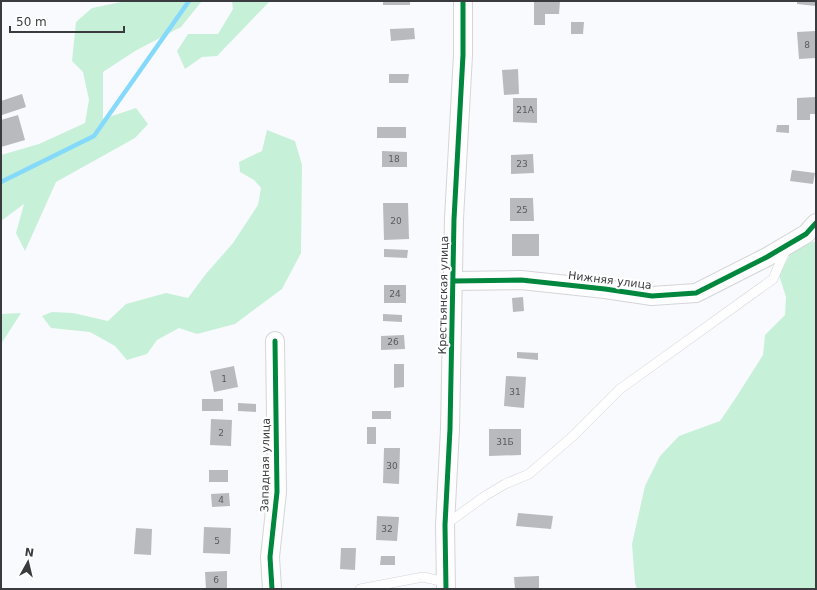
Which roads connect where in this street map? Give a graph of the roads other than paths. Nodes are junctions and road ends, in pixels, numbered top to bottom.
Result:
1 (463, 1) edge
2 (816, 223) edge
3 (788, 245) junction
4 (454, 281) junction
5 (275, 341) dead end
6 (445, 525) junction
7 (446, 585) edge
8 (272, 589) edge
9 (360, 589) edge

1 - 4 street, Крестьянская улица
2 - 3 street, Нижняя улица
3 - 4 street, Нижняя улица
3 - 6 lane
4 - 6 street, Крестьянская улица
5 - 8 street, Западная улица
6 - 7 street, Крестьянская улица
7 - 9 lane

